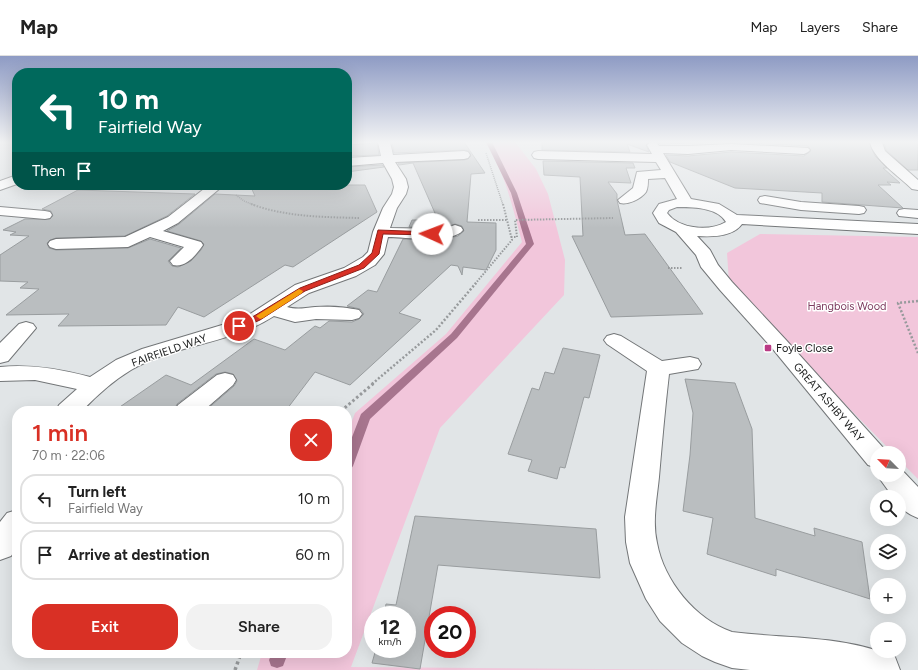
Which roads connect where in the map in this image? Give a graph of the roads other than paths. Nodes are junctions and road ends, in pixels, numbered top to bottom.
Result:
1 (394, 171) edge
2 (667, 171) edge
3 (908, 171) edge
4 (669, 174) junction
5 (12, 181) edge
6 (0, 186) edge
7 (917, 186) edge
8 (211, 190) edge
9 (625, 200) dead end
10 (765, 200) dead end
11 (686, 202) junction
12 (0, 211) edge
13 (45, 215) dead end
14 (734, 219) junction
15 (860, 226) junction
16 (681, 228) junction
17 (918, 229) edge
18 (455, 230) dead end
19 (150, 232) junction
20 (380, 232) junction
21 (706, 232) junction
22 (56, 244) dead end
23 (704, 254) junction
24 (179, 261) dead end
25 (272, 309) junction
26 (352, 314) dead end
27 (26, 328) dead end
28 (614, 340) dead end
29 (0, 356) edge
30 (690, 364) dead end
31 (658, 368) junction
32 (0, 374) edge
33 (225, 380) dead end
34 (93, 386) junction
35 (73, 406) edge
36 (193, 406) edge
37 (870, 450) edge
38 (897, 482) edge
39 (918, 506) edge
40 (12, 529) edge
41 (0, 547) edge
42 (882, 670) edge

1 - 20 street, FAIRFIELD WAY
2 - 4 street
3 - 7 street
4 - 9 street
4 - 11 street
5 - 6 street
8 - 19 street
10 - 15 street
11 - 14 street
11 - 16 street
12 - 13 street
14 - 15 street
14 - 21 street
15 - 17 street
16 - 21 street
16 - 23 street, GREAT ASHBY WAY
18 - 20 street
19 - 22 street
19 - 24 street
20 - 25 street, FAIRFIELD WAY
21 - 23 street
23 - 37 street, GREAT ASHBY WAY
25 - 26 street
25 - 34 street, FAIRFIELD WAY
27 - 29 street
28 - 31 street
30 - 31 street
31 - 42 street
32 - 34 street
33 - 36 street
34 - 35 street, FAIRFIELD WAY
38 - 39 street
40 - 41 street

